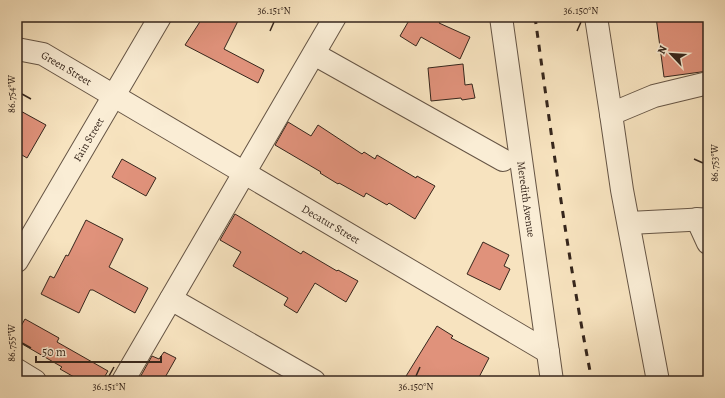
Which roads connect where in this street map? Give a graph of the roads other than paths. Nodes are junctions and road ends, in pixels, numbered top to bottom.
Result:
1 (160, 17) edge
2 (335, 17) edge
3 (501, 17) edge
4 (596, 17) edge
5 (17, 49) edge
6 (314, 54) junction
7 (708, 83) edge
8 (114, 95) junction
9 (611, 114) junction
10 (503, 160) dead end
11 (244, 172) junction
12 (702, 219) edge
13 (629, 224) junction
14 (708, 243) edge
15 (17, 261) edge
16 (170, 299) junction
17 (548, 352) junction
18 (17, 370) edge
19 (35, 381) edge
20 (123, 381) edge
21 (314, 381) edge
22 (552, 381) edge
23 (658, 381) edge

1 - 8 street, Fain Street
2 - 6 street
3 - 17 street, Meredith Avenue
4 - 9 street
5 - 8 street, Green Street
6 - 10 street
6 - 11 street
7 - 9 street
8 - 11 street, Decatur Street
8 - 15 street, Fain Street
9 - 13 street
11 - 16 street
11 - 17 street, Decatur Street
12 - 13 street
12 - 14 street
13 - 23 street
16 - 20 street
16 - 21 street
17 - 22 street, Meredith Avenue
18 - 19 street

